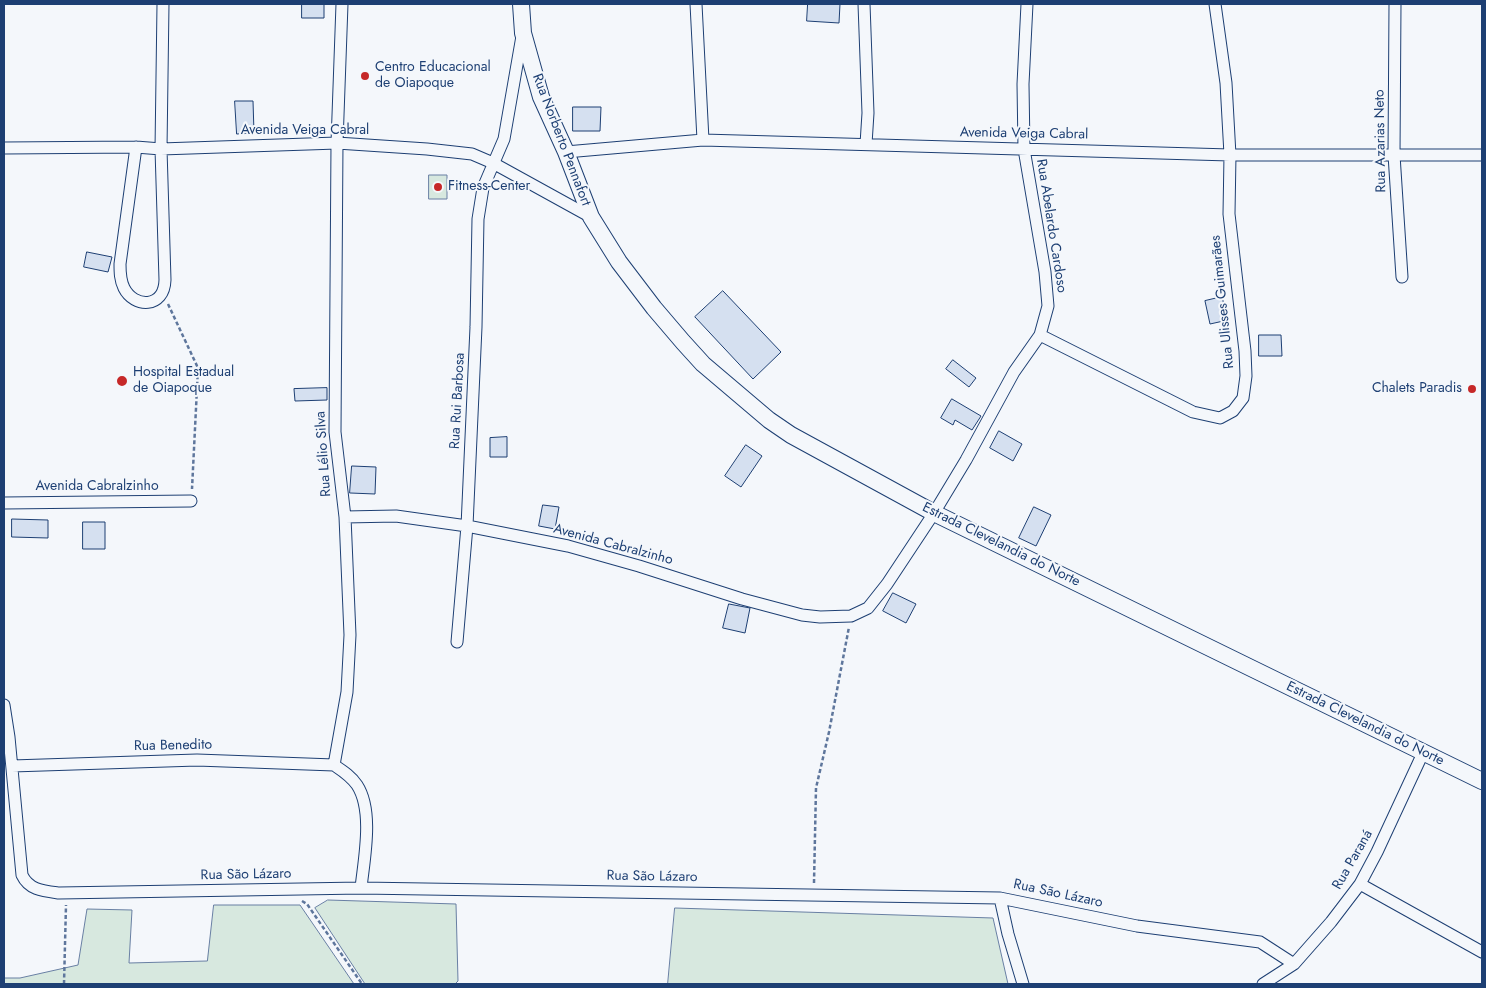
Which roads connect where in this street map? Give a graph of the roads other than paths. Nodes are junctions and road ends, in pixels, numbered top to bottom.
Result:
1 (163, 4) edge
2 (342, 4) edge
3 (521, 4) edge
4 (696, 4) edge
5 (864, 4) edge
6 (1027, 4) edge
7 (1215, 4) edge
8 (1395, 4) edge
9 (523, 32) junction
10 (703, 140) junction
11 (337, 143) junction
12 (866, 144) junction
13 (136, 146) junction
14 (4, 148) edge
15 (161, 149) junction
16 (1024, 149) junction
17 (566, 152) junction
18 (1482, 154) edge
19 (1230, 155) junction
20 (1394, 155) junction
21 (494, 163) junction
22 (591, 217) junction
23 (1402, 277) dead end
24 (1040, 335) junction
25 (191, 501) road end
26 (4, 502) edge
27 (934, 513) junction
28 (344, 518) junction
29 (467, 526) junction
30 (868, 608) joint
31 (457, 642) dead end
32 (4, 706) edge
33 (1423, 753) junction
34 (334, 765) junction
35 (12, 766) junction
36 (1482, 781) edge
37 (1360, 884) junction
38 (361, 888) junction
39 (1000, 898) junction
40 (1482, 952) edge
41 (1294, 964) junction
42 (1023, 984) edge
43 (1263, 984) edge

1 - 15 street
2 - 11 street, Rua Lélio Silva
3 - 9 street, Rua Norberto Pennafort
4 - 10 street
5 - 12 street
6 - 16 street, Rua Abelardo Cardoso
7 - 19 street, Rua Ulisses Guimarães
8 - 20 street, Rua Azarias Neto
9 - 17 street, Rua Norberto Pennafort
9 - 21 street, Rua Rui Barbosa
10 - 12 street, Avenida Veiga Cabral
10 - 17 street, Avenida Veiga Cabral
11 - 15 street, Avenida Veiga Cabral
11 - 21 street, Avenida Veiga Cabral
11 - 28 street, Rua Lélio Silva
12 - 16 street, Avenida Veiga Cabral
13 - 14 street, Avenida Veiga Cabral
13 - 15 street, Avenida Veiga Cabral
13 - 15 street
16 - 19 street, Avenida Veiga Cabral
16 - 24 street, Rua Abelardo Cardoso
17 - 22 street, Rua Norberto Pennafort
18 - 20 street, Avenida Veiga Cabral
19 - 20 street, Avenida Veiga Cabral
19 - 24 street, Rua Ulisses Guimarães
20 - 23 street, Rua Azarias Neto
21 - 22 street, Avenida Veiga Cabral
21 - 29 street, Rua Rui Barbosa
22 - 27 street, Estrada Clevelandia do Norte
24 - 27 street, Rua Abelardo Cardoso
25 - 26 street, Avenida Cabralzinho
27 - 30 street, Rua Abelardo Cardoso
27 - 33 street, Estrada Clevelandia do Norte
28 - 29 street, Avenida Cabralzinho
28 - 34 street, Rua Lélio Silva
29 - 30 street, Avenida Cabralzinho
29 - 31 street, Rua Rui Barbosa
32 - 35 street
33 - 36 street, Estrada Clevelandia do Norte
33 - 37 street, Rua Paraná
34 - 35 street, Rua Benedito
34 - 38 street
35 - 38 street, Rua São Lázaro
37 - 40 street
37 - 41 street, Rua Paraná
38 - 39 street, Rua São Lázaro
39 - 41 street, Rua São Lázaro
39 - 42 street
41 - 43 street, Rua Paraná

